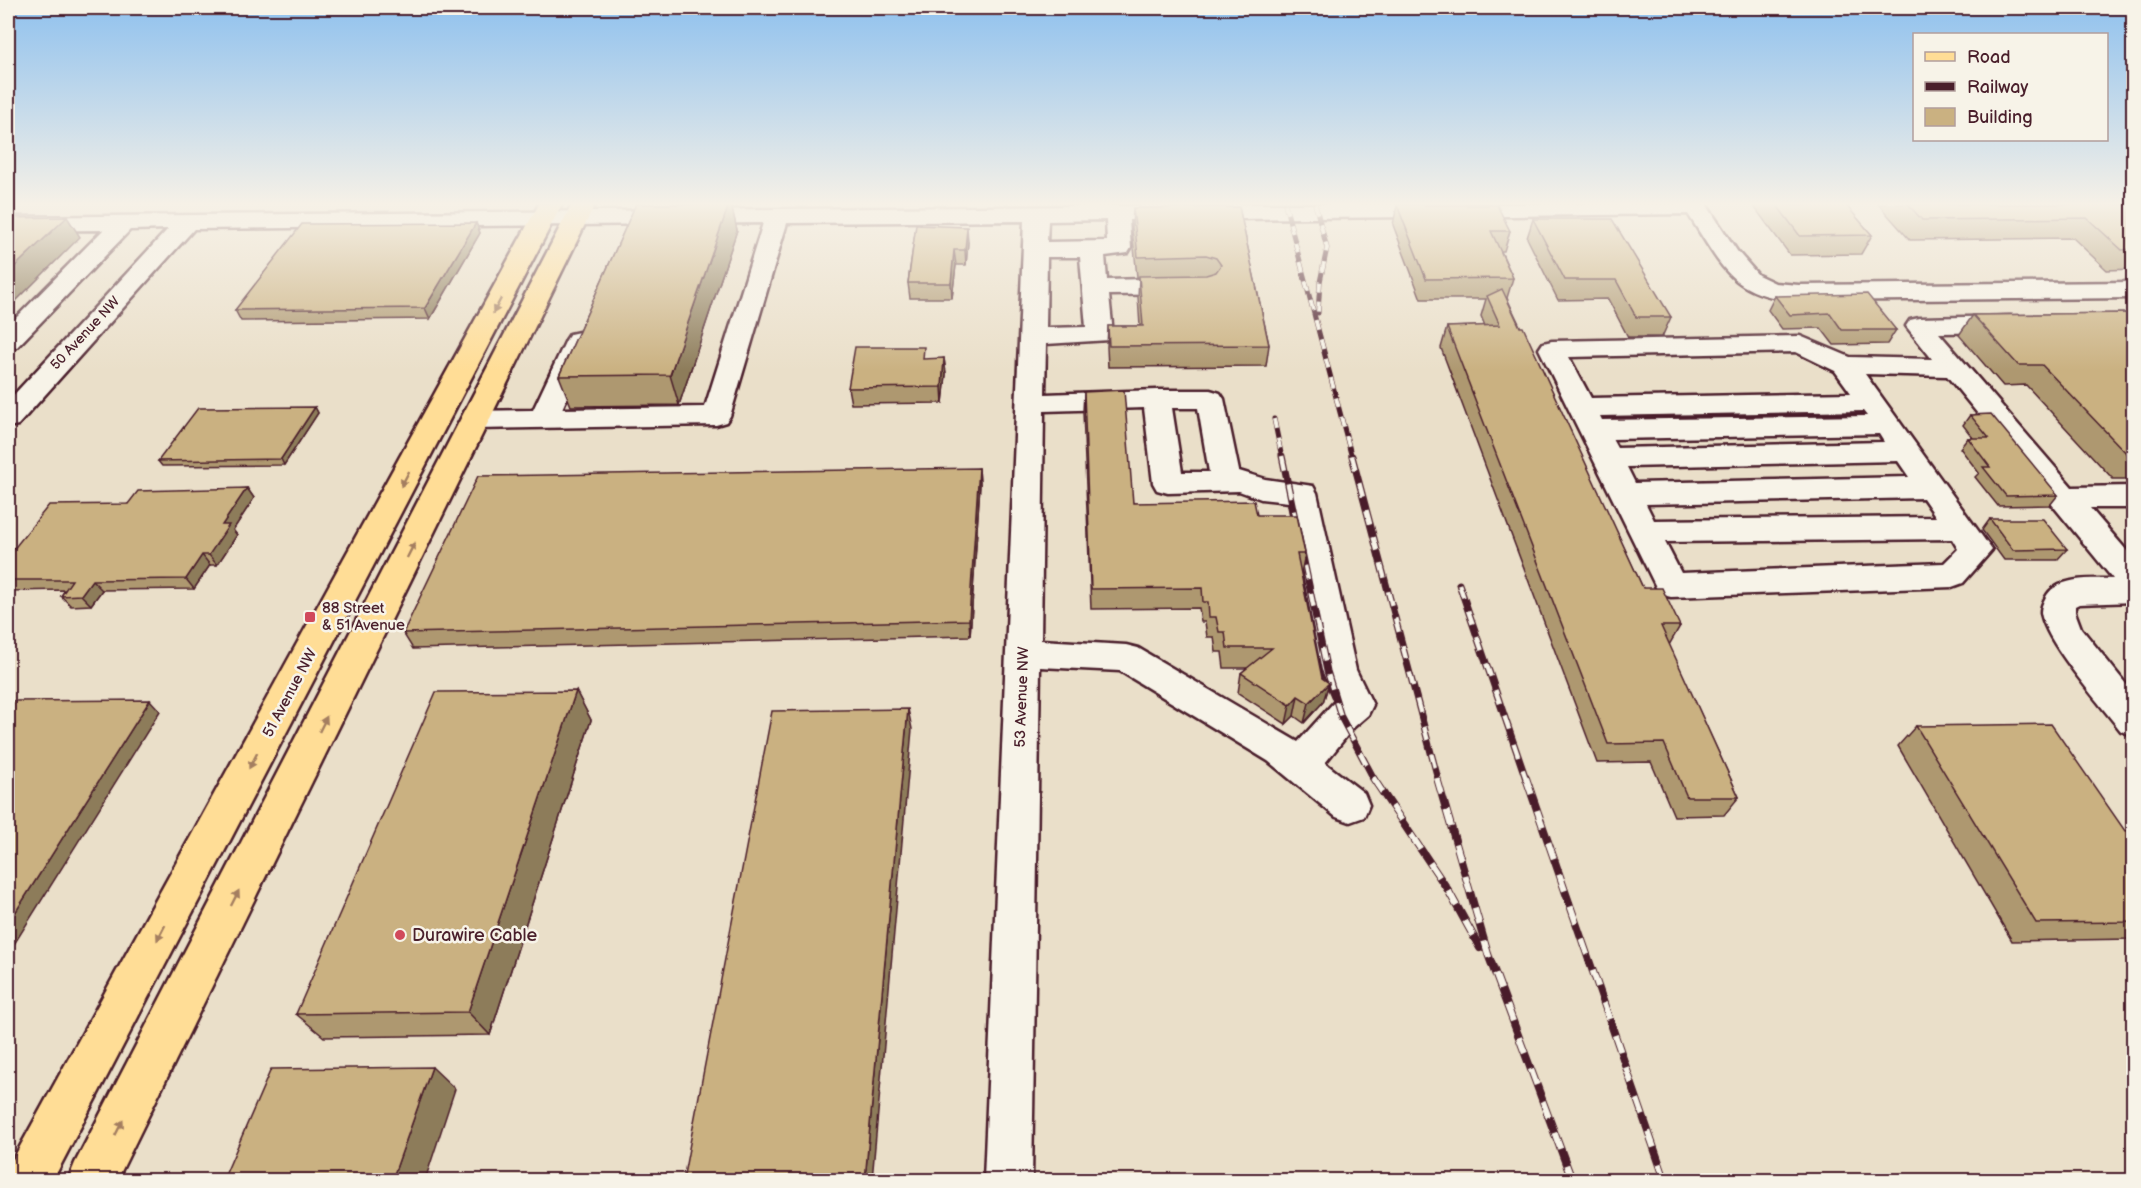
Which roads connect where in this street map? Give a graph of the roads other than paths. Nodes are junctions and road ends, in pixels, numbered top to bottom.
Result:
1 (85, 259) edge
2 (154, 259) edge
3 (537, 259) edge
4 (543, 259) edge
5 (764, 259) edge
6 (1035, 259) edge
7 (1093, 259) edge
8 (1733, 259) edge
9 (1204, 285) edge
10 (1096, 288) junction
11 (2133, 290) edge
12 (590, 313) edge
13 (2038, 324) edge
14 (1032, 337) junction
15 (8, 341) edge
16 (1845, 365) junction
17 (1953, 368) junction
18 (1157, 399) junction
19 (1030, 403) junction
20 (1878, 413) junction
21 (8, 418) edge
22 (1586, 418) junction
23 (543, 419) junction
24 (475, 420) junction
25 (1905, 451) junction
26 (1606, 458) junction
27 (1226, 481) junction
28 (1931, 487) junction
29 (1624, 494) junction
30 (2133, 497) edge
31 (2064, 498) junction
32 (1960, 528) junction
33 (1643, 531) junction
34 (2133, 581) edge
35 (2133, 590) edge
36 (1023, 653) junction
37 (2133, 722) edge
38 (1300, 766) junction
39 (1350, 806) dead end
40 (28, 1180) edge
41 (92, 1180) edge
42 (1008, 1180) edge

1 - 15 street
2 - 21 street, 50 Avenue NW
3 -> 40 main road, 51 Avenue NW
4 - 24 main road
5 - 23 street
6 - 14 street, 53 Avenue NW
7 - 10 street
8 - 11 street
9 - 10 street
10 - 14 street
12 - 23 street
13 - 17 street
14 - 19 street, 53 Avenue NW
16 - 17 street
16 - 20 street
16 - 22 street
17 - 31 street
18 - 19 street
18 - 27 street
18 - 27 street
19 - 36 street, 53 Avenue NW
20 - 22 street
20 - 25 street
22 - 26 street
23 - 24 street
41 -> 24 main road
25 - 26 street
25 - 28 street
26 - 29 street
27 - 38 street
28 - 29 street
28 - 32 street
29 - 33 street
30 - 31 street
31 - 34 street
32 - 33 street
32 - 33 street
35 - 37 street
36 - 38 street
36 - 42 street, 53 Avenue NW
38 - 39 street

